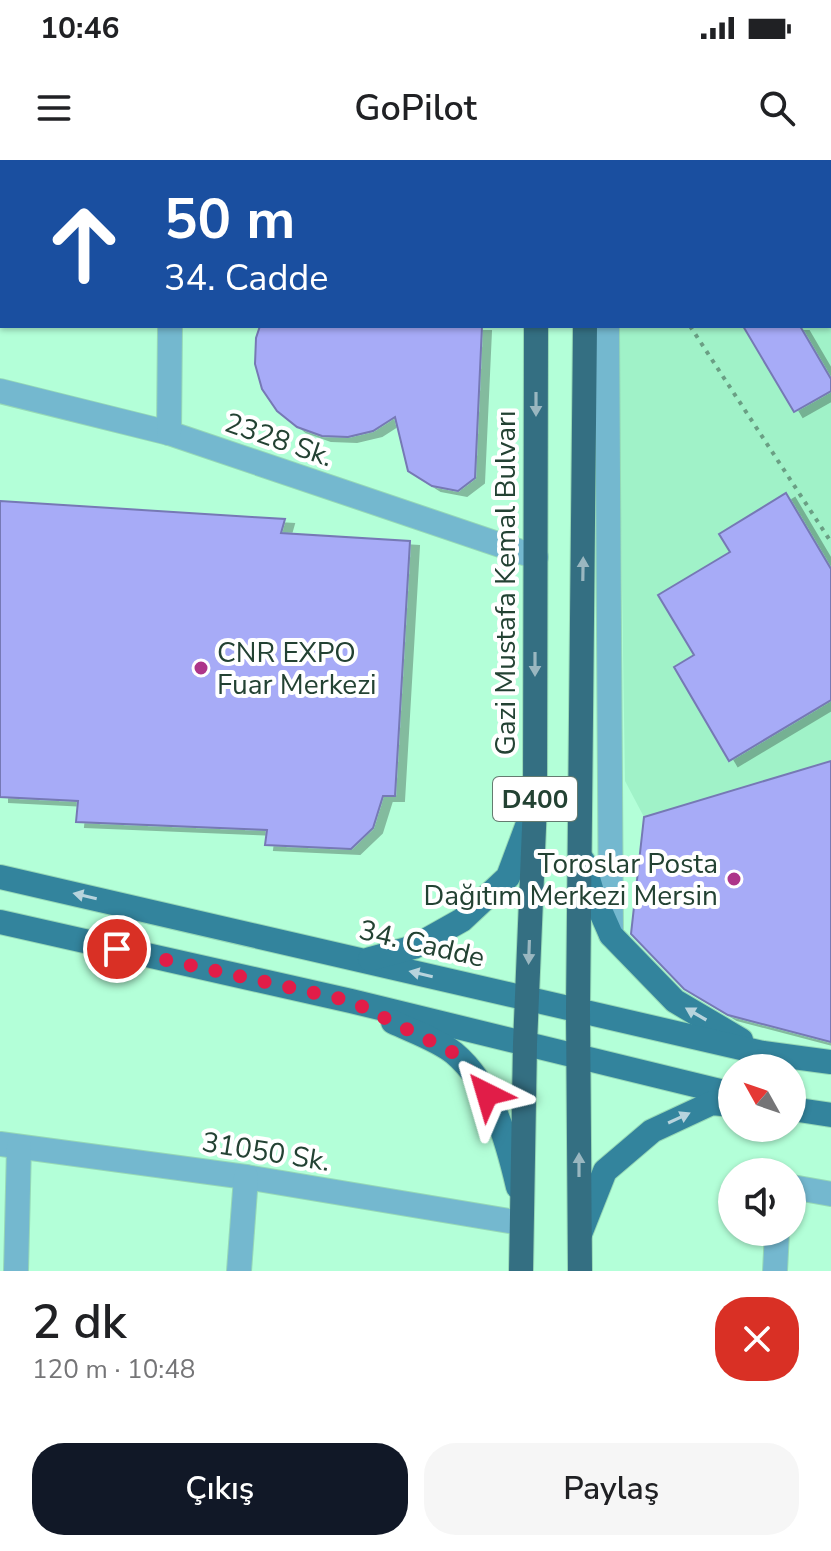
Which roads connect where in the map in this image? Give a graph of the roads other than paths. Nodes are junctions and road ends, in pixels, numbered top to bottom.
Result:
1 (170, 328) edge
2 (536, 328) edge
3 (585, 328) edge
4 (607, 328) edge
5 (0, 391) edge
6 (169, 433) junction
7 (536, 557) junction
8 (535, 804) junction
9 (580, 849) junction
10 (0, 877) edge
11 (0, 922) edge
12 (611, 935) junction
13 (365, 961) junction
14 (527, 998) junction
15 (351, 1001) junction
16 (578, 1010) junction
17 (525, 1044) junction
18 (763, 1053) junction
19 (579, 1057) junction
20 (831, 1062) edge
21 (718, 1091) edge
22 (718, 1104) edge
23 (806, 1111) edge
24 (831, 1115) edge
25 (9, 1145) edge
26 (246, 1177) junction
27 (806, 1190) edge
28 (831, 1194) edge
29 (521, 1212) junction
30 (579, 1236) junction
31 (776, 1246) edge
32 (16, 1271) edge
33 (239, 1271) edge
34 (521, 1271) edge
35 (580, 1271) edge
36 (775, 1271) edge

1 - 6 street
2 -> 7 highway, Gazi Mustafa Kemal Bulvarı / D400
9 -> 3 highway, D400
4 - 12 street
5 - 6 street, 2328 Sk.
6 - 7 street, 2328 Sk.
7 -> 8 highway, Gazi Mustafa Kemal Bulvarı / D400
8 - 13 main road
8 -> 14 highway, Gazi Mustafa Kemal Bulvarı / D400
9 - 12 main road
9 - 16 highway, D400
13 -> 10 main road, 34. Cadde
11 - 15 main road
18 -> 12 main road
14 -> 13 main road, 34. Cadde
14 - 16 main road, 34. Cadde
14 - 17 highway, Gazi Mustafa Kemal Bulvarı / D400
15 - 17 main road
15 - 29 main road
16 - 18 main road, 34. Cadde
16 - 19 highway, D400
17 - 19 main road
17 - 29 highway, Gazi Mustafa Kemal Bulvarı / D400
18 - 20 main road, 34. Cadde
19 - 21 main road
30 -> 19 highway, D400
30 -> 22 main road
23 - 24 main road
25 - 26 street, 31050 Sk.
25 - 32 street
26 - 29 street, 31050 Sk.
26 - 33 street
27 - 28 street
29 - 34 highway, Gazi Mustafa Kemal Bulvarı / D400
30 - 35 highway, D400
31 - 36 street

